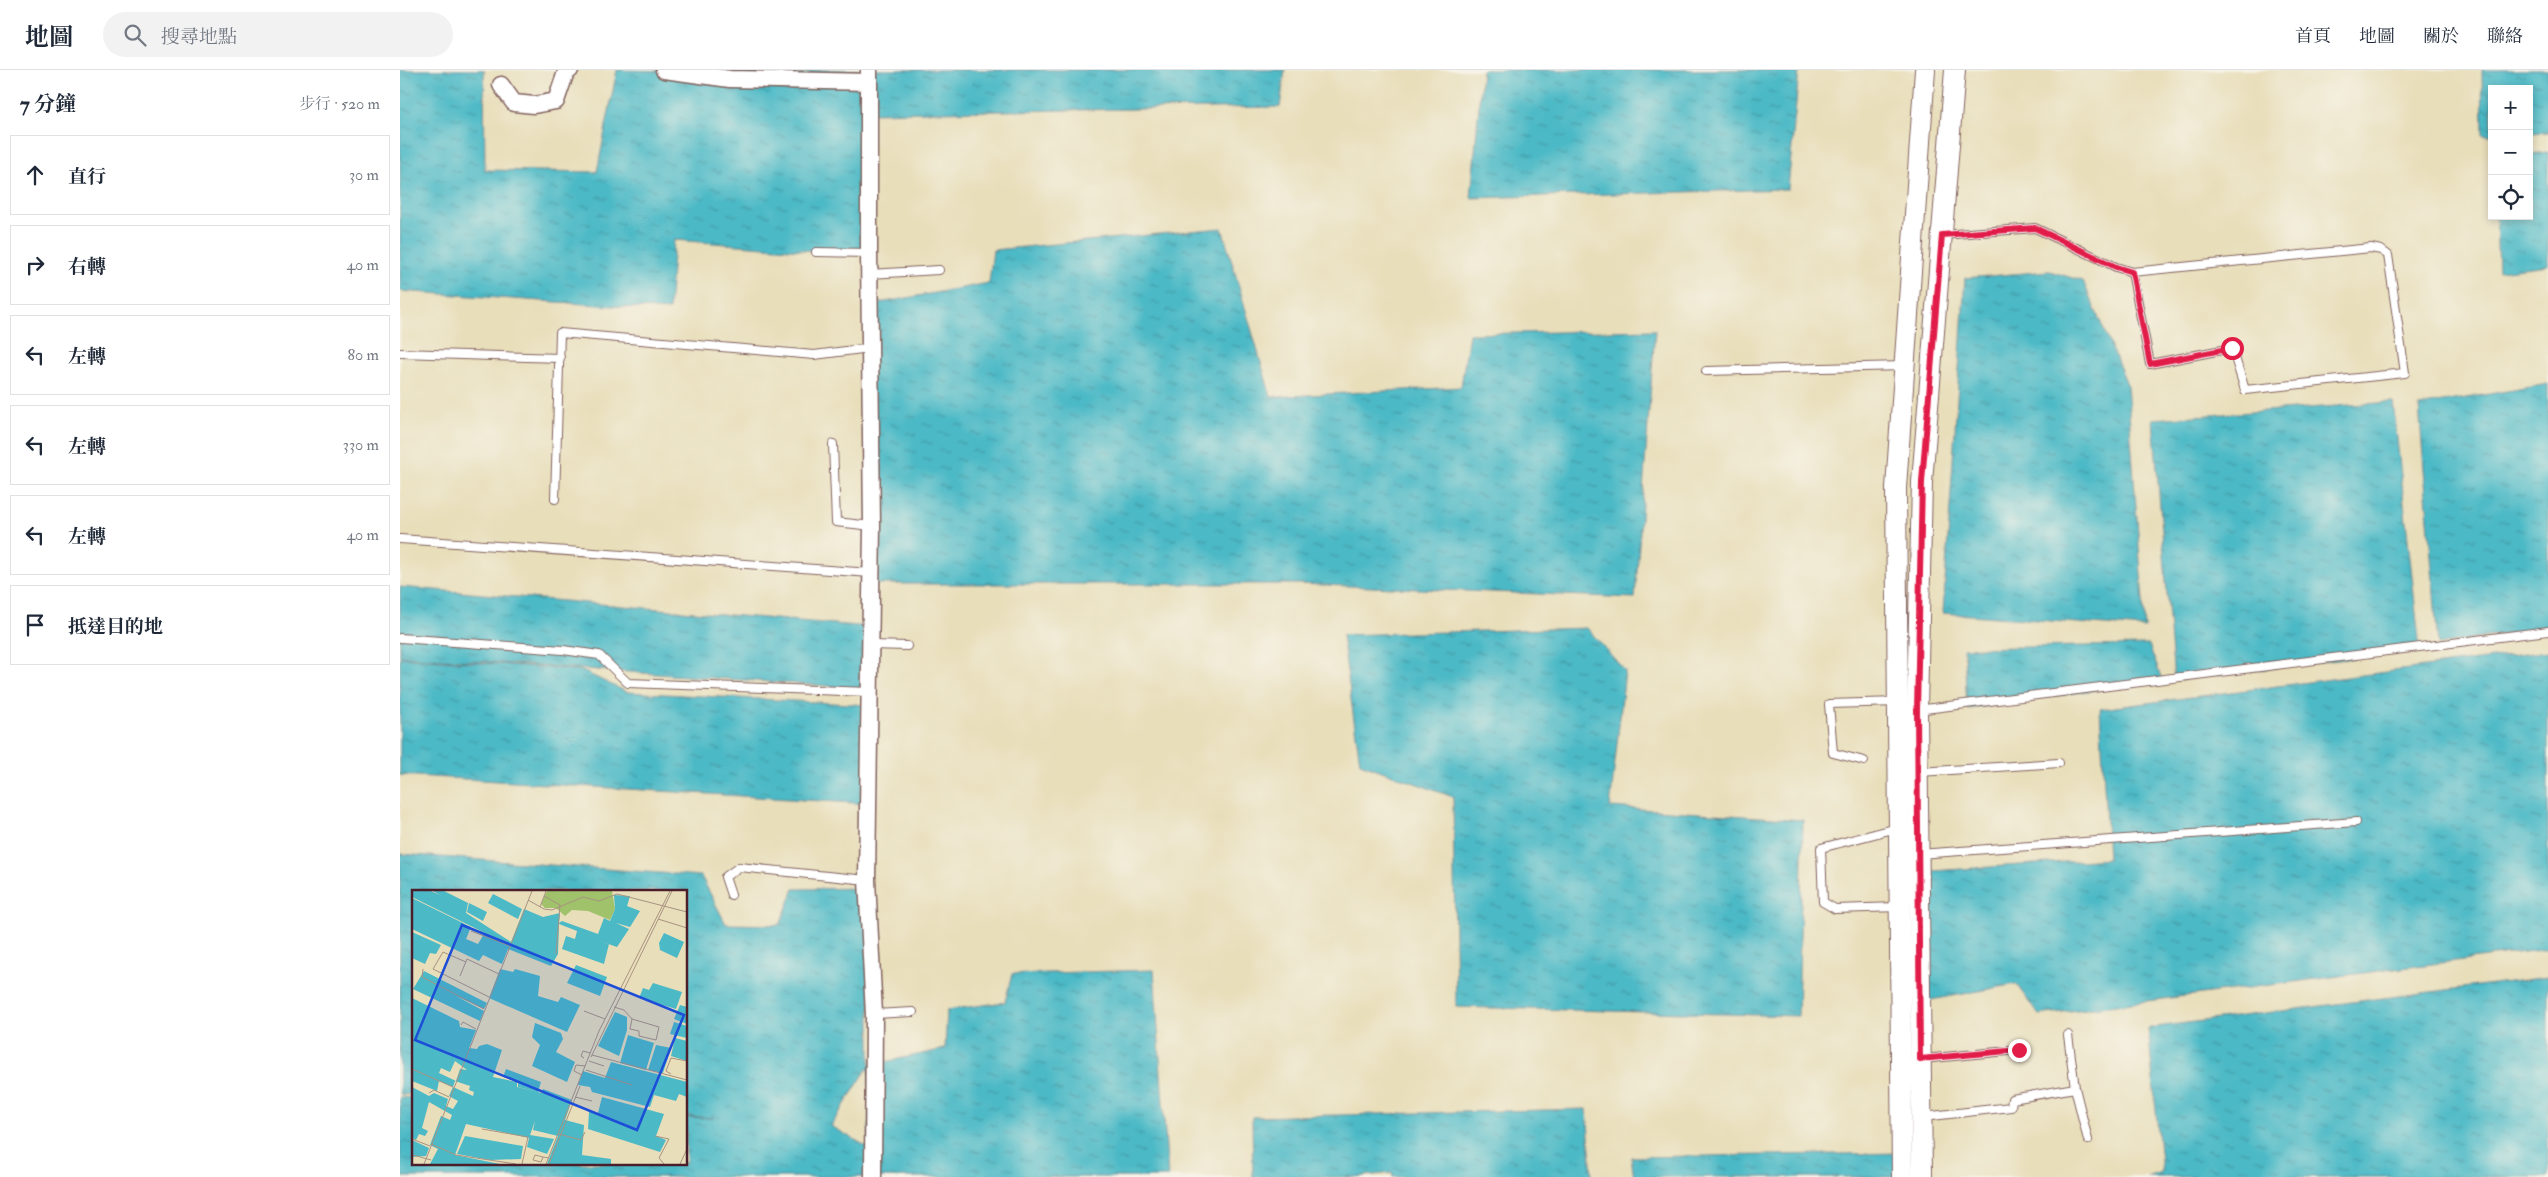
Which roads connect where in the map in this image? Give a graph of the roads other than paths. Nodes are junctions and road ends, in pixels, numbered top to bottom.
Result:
1 (570, 70) edge
2 (664, 70) edge
3 (1925, 70) edge
4 (1955, 70) edge
5 (870, 76) edge
6 (501, 85) dead end
7 (1942, 235) junction
8 (816, 252) dead end
9 (869, 252) junction
10 (939, 270) dead end
11 (2132, 272) junction
12 (869, 274) junction
13 (870, 348) junction
14 (400, 353) edge
15 (560, 358) junction
16 (1904, 366) junction
17 (1706, 371) dead end
18 (833, 444) dead end
19 (555, 498) dead end
20 (872, 526) junction
21 (400, 539) edge
22 (871, 573) junction
23 (2548, 631) edge
24 (400, 638) edge
25 (870, 645) junction
26 (907, 646) dead end
27 (869, 692) junction
28 (1898, 702) junction
29 (1917, 710) junction
30 (1864, 761) dead end
31 (2058, 763) dead end
32 (1917, 772) junction
33 (2356, 822) dead end
34 (1899, 827) junction
35 (1917, 855) junction
36 (867, 880) junction
37 (731, 895) dead end
38 (1899, 906) junction
39 (913, 1012) dead end
40 (874, 1014) junction
41 (2068, 1035) dead end
42 (2019, 1050) dead end
43 (1920, 1059) junction
44 (2075, 1088) junction
45 (1921, 1117) junction
46 (2088, 1140) dead end
47 (873, 1177) edge
48 (1902, 1177) edge
49 (1922, 1177) edge

1 - 6 street
2 - 5 street
3 - 16 street
4 - 7 street
5 - 9 street
7 - 11 lane
7 - 29 street
8 - 9 lane
9 - 12 street
10 - 12 lane
11 - 11 lane
12 - 13 street
13 - 15 lane
13 - 20 street
14 - 15 lane
15 - 19 lane
16 - 17 lane
16 - 28 street
18 - 20 lane
20 - 22 street
21 - 22 lane
22 - 25 street
23 - 29 lane
24 - 27 lane
25 - 26 lane
25 - 27 street
27 - 36 street
28 - 30 lane
28 - 34 street
29 - 32 street
31 - 32 lane
32 - 35 street
33 - 35 lane
34 - 38 street
34 - 38 lane
35 - 43 street
36 - 37 lane
36 - 40 street
38 - 48 street
39 - 40 lane
40 - 47 street
41 - 44 lane
42 - 43 lane
43 - 45 street
44 - 45 lane
44 - 46 lane
45 - 49 street

